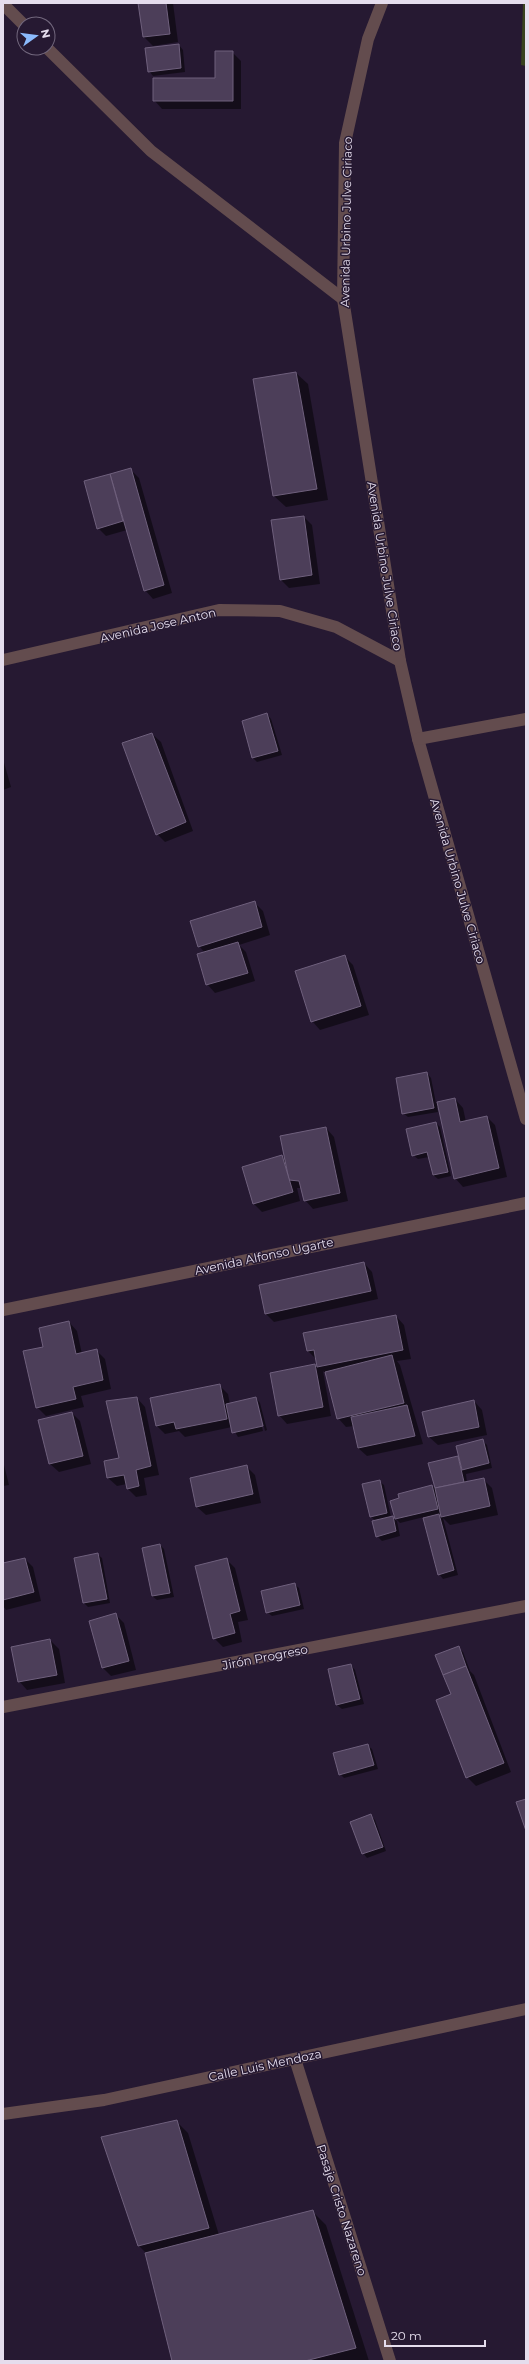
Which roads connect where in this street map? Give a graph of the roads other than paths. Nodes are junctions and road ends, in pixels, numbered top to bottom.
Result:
1 (382, 3) edge
2 (3, 4) edge
3 (16, 17) edge
4 (56, 56) edge
5 (342, 300) junction
6 (3, 660) edge
7 (400, 661) junction
8 (526, 719) edge
9 (418, 739) junction
10 (523, 1100) edge
11 (526, 1119) edge
12 (526, 1203) edge
13 (3, 1310) edge
14 (526, 1606) edge
15 (3, 1707) edge
16 (526, 2009) edge
17 (295, 2059) junction
18 (3, 2114) edge
19 (390, 2361) edge

1 - 5 street, Avenida Urbino Julve Ciriaco
2 - 3 street
4 - 5 street
5 - 7 street, Avenida Urbino Julve Ciriaco
6 - 7 street, Avenida Jose Anton
7 - 9 street, Avenida Urbino Julve Ciriaco
8 - 9 street
9 - 10 street, Avenida Urbino Julve Ciriaco
10 - 11 street, Avenida Urbino Julve Ciriaco
12 - 13 street, Avenida Alfonso Ugarte
14 - 15 street, Jirón Progreso
16 - 17 street, Calle Luis Mendoza
17 - 18 street, Calle Luis Mendoza
17 - 19 street, Pasaje Cristo Nazareno

